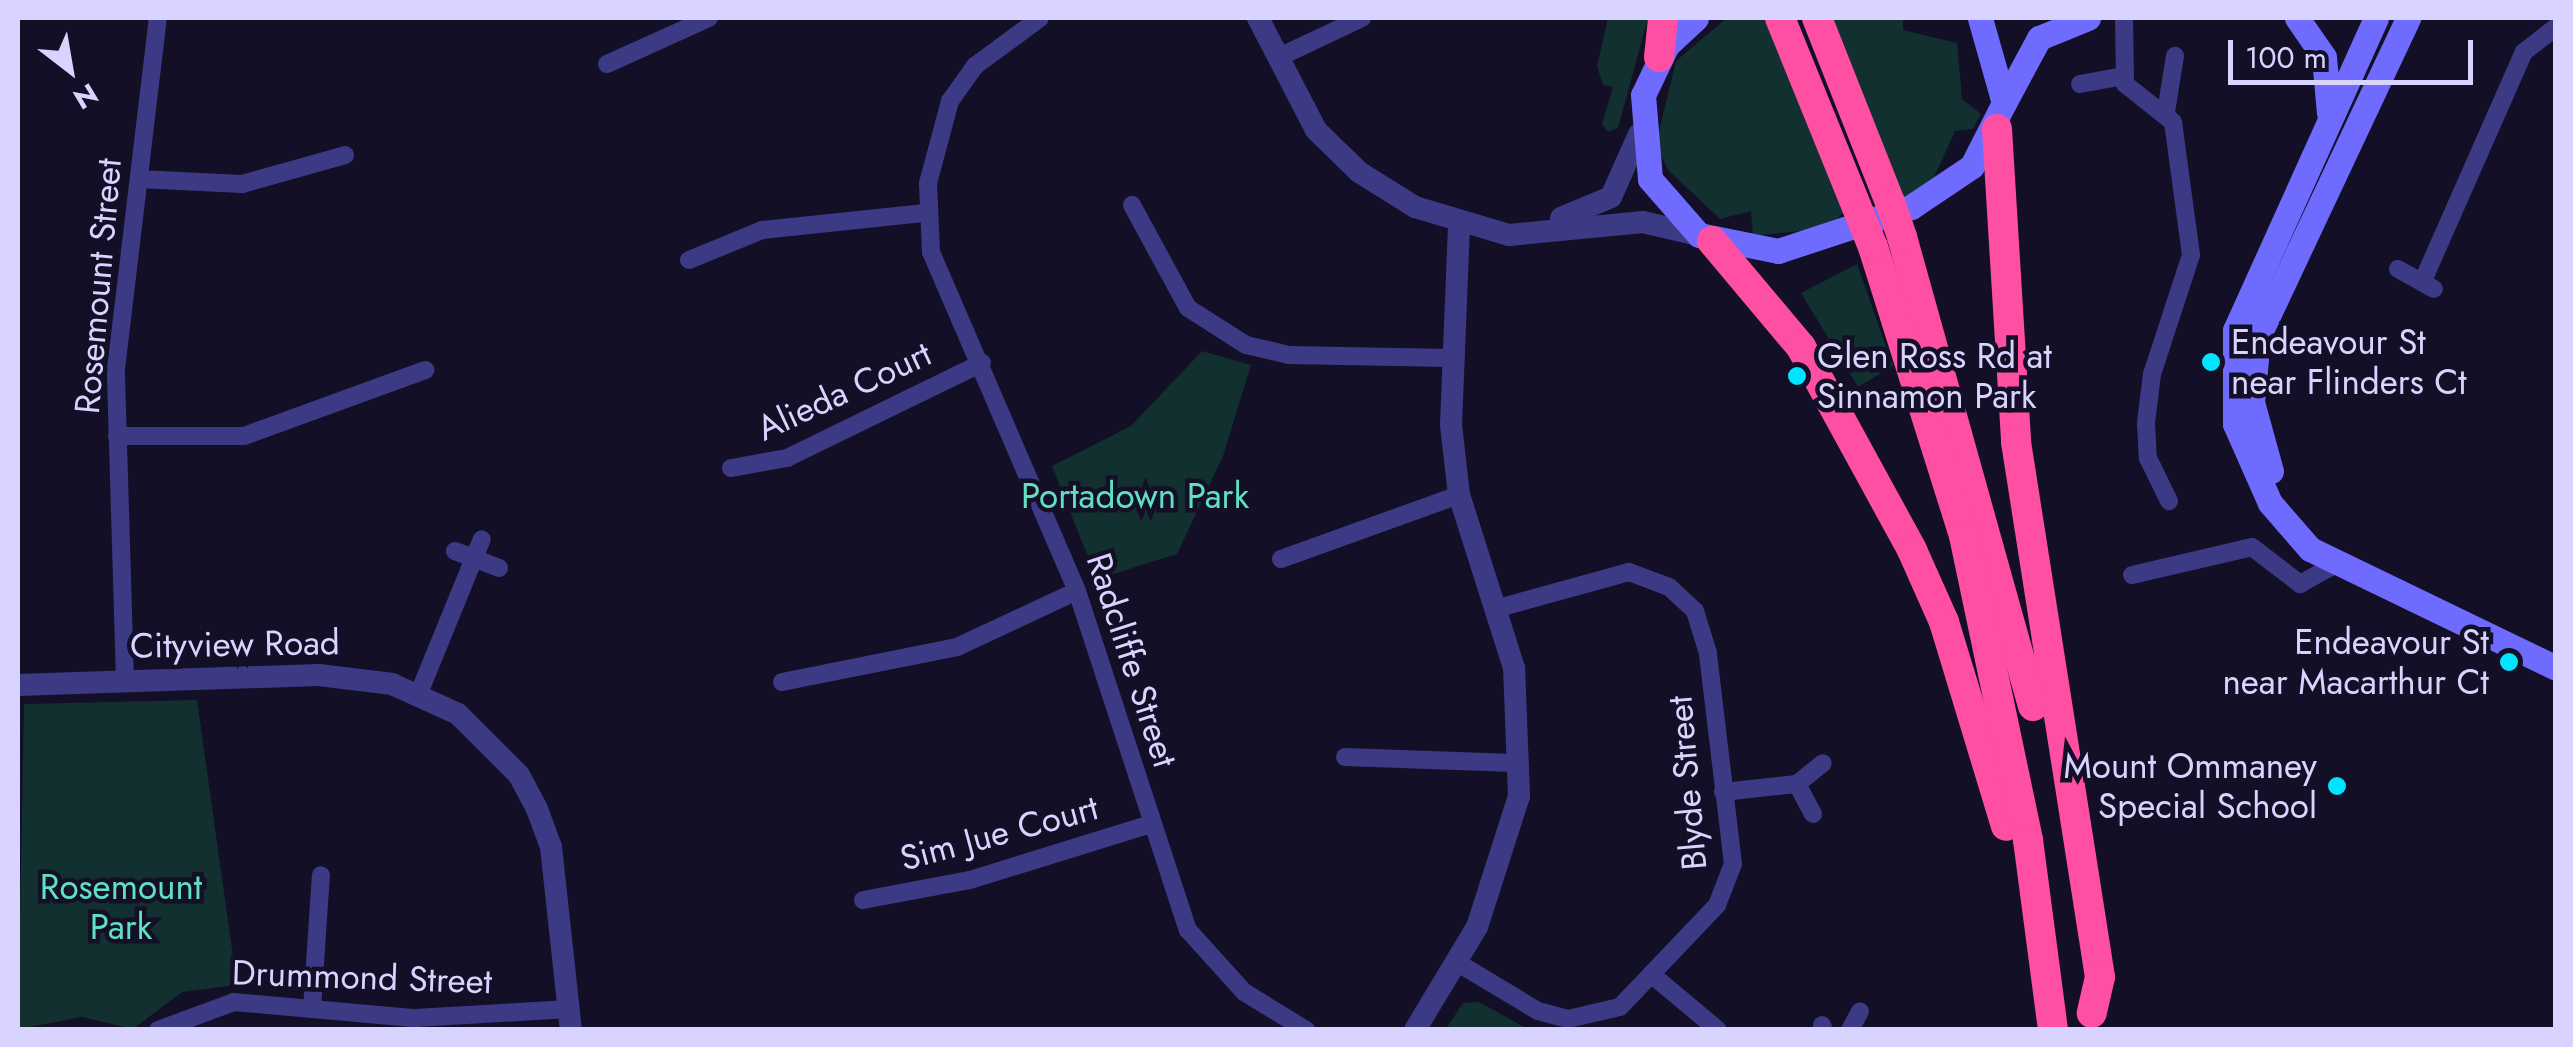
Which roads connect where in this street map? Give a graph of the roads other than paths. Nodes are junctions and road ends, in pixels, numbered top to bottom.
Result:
1 (158, 18) edge
2 (710, 18) edge
3 (1258, 18) edge
4 (1362, 18) edge
5 (1663, 18) edge
6 (1696, 18) edge
7 (1780, 18) edge
8 (1817, 18) edge
9 (1980, 18) edge
10 (2088, 18) edge
11 (2124, 18) edge
12 (2297, 18) edge
13 (2376, 18) edge
14 (2407, 18) edge
15 (1028, 20) edge
16 (2545, 25) edge
17 (2175, 56) dead end
18 (1658, 57) junction
19 (1277, 58) junction
20 (607, 64) dead end
21 (2124, 76) junction
22 (2080, 84) dead end
23 (2166, 112) junction
24 (2000, 116) junction
25 (2329, 118) junction
26 (1640, 134) junction
27 (346, 155) dead end
28 (139, 179) junction
29 (1132, 204) dead end
30 (926, 213) junction
31 (1466, 223) junction
32 (1706, 238) junction
33 (689, 260) dead end
34 (2398, 269) dead end
35 (1450, 358) junction
36 (982, 363) junction
37 (426, 370) dead end
38 (117, 436) junction
39 (732, 468) dead end
40 (1459, 495) junction
41 (2169, 500) dead end
42 (482, 539) dead end
43 (456, 551) dead end
44 (1282, 559) dead end
45 (478, 564) junction
46 (2332, 566) junction
47 (500, 568) dead end
48 (2132, 575) dead end
49 (1078, 591) junction
50 (1498, 608) junction
51 (2556, 650) edge
52 (2556, 668) edge
53 (125, 680) junction
54 (782, 682) dead end
55 (18, 685) edge
56 (420, 693) junction
57 (1345, 757) dead end
58 (1514, 762) junction
59 (1823, 763) dead end
60 (1797, 784) junction
61 (1723, 792) junction
62 (1813, 814) dead end
63 (1151, 824) junction
64 (321, 875) dead end
65 (2034, 885) junction
66 (863, 900) dead end
67 (1458, 963) junction
68 (1651, 974) junction
69 (312, 1009) junction
70 (1860, 1011) dead end
71 (571, 1020) edge
72 (2093, 1021) edge
73 (158, 1030) edge
74 (1306, 1030) edge
75 (1414, 1030) edge
76 (1718, 1030) edge
77 (1850, 1030) edge
78 (2053, 1030) edge

1 - 28 street, Rosemount Street
2 - 20 street
3 - 19 street
4 - 19 street
5 - 18 highway
6 - 18 main road
7 - 65 highway, bridge
8 - 72 highway, bridge
9 - 24 main road
10 - 24 main road
11 - 21 street
12 - 25 main road
13 - 25 main road
14 - 51 main road
15 - 30 street, Radcliffe Street
16 - 34 street
17 - 23 street
18 - 26 main road
19 - 31 street
21 - 22 street
21 - 23 street
23 - 41 street
24 - 32 main road
24 - 72 highway
25 - 46 main road
26 - 31 street
26 - 32 main road
27 - 28 street
28 - 38 street, Rosemount Street
29 - 35 street
30 - 33 street
30 - 36 street, Radcliffe Street
31 - 32 street
31 - 35 street
32 - 65 highway
35 - 40 street
36 - 39 street, Alieda Court
36 - 49 street, Radcliffe Street
37 - 38 street
38 - 53 street, Rosemount Street
40 - 44 street
40 - 50 street
42 - 45 street
43 - 45 street
45 - 47 street
45 - 56 street
46 - 48 street
46 - 52 main road
49 - 54 street
49 - 63 street, Radcliffe Street
50 - 58 street
50 - 61 street, Blyde Street
53 - 55 street, Cityview Road
53 - 56 street, Cityview Road
56 - 71 street, Cityview Road
57 - 58 street
58 - 67 street
59 - 60 street
60 - 61 street
60 - 62 street
61 - 68 street, Blyde Street
63 - 66 street, Sim Jue Court
63 - 74 street, Radcliffe Street
64 - 69 street
65 - 78 highway
67 - 68 street, Blyde Street
67 - 75 street
68 - 76 street
69 - 71 street, Drummond Street
69 - 73 street, Drummond Street
70 - 77 street

